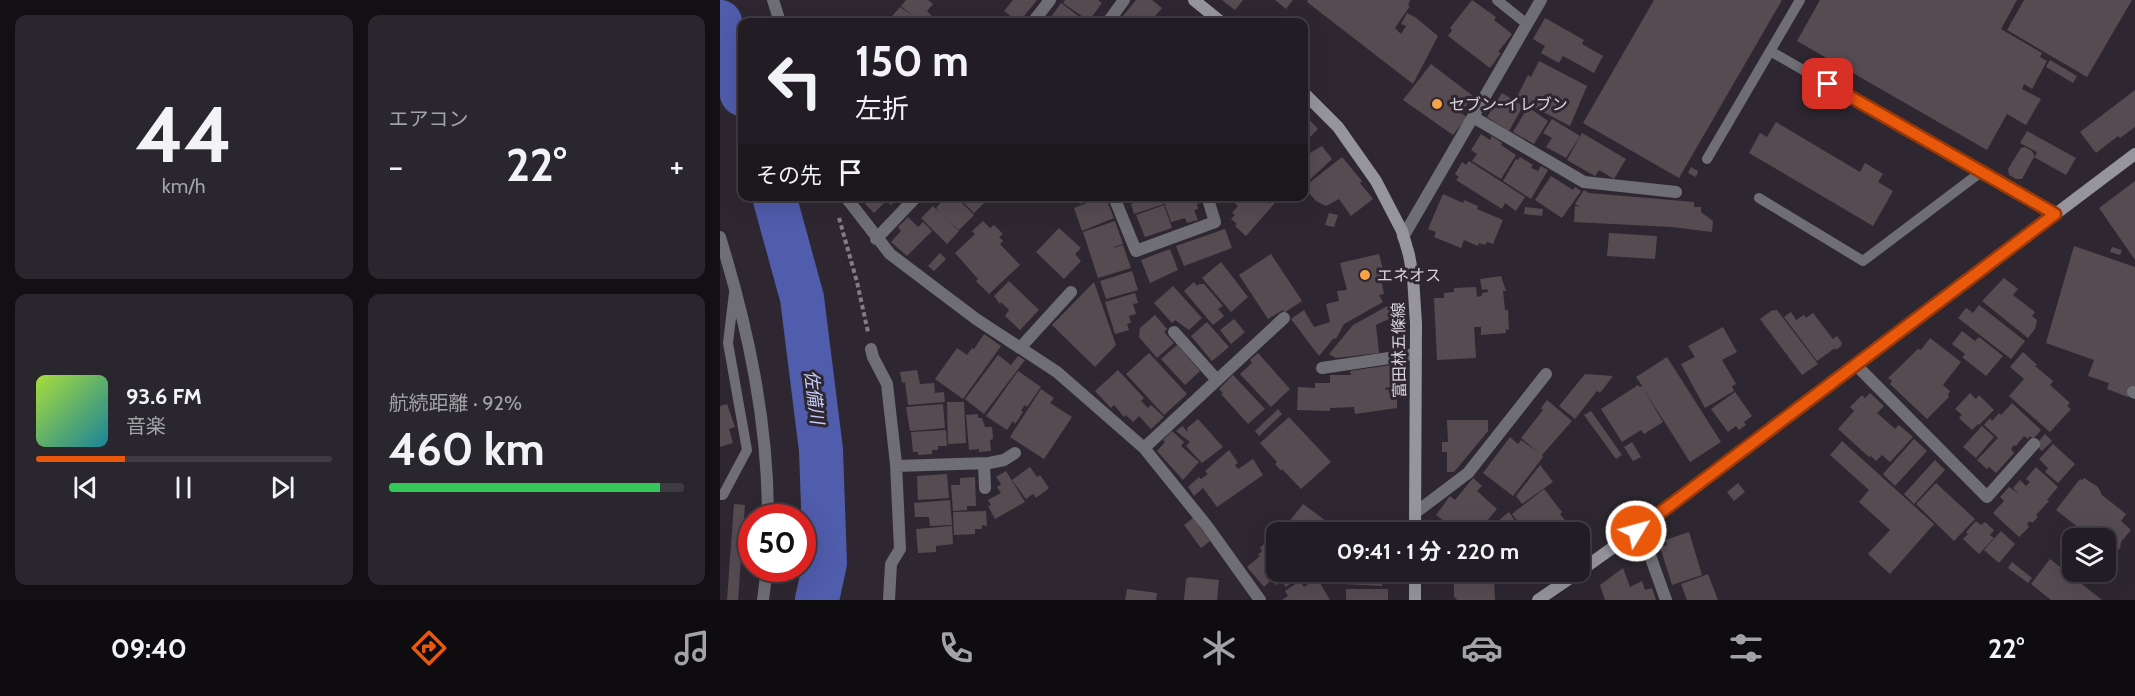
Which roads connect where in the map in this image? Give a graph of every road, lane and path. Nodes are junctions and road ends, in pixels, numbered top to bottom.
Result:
1 (773, 0) edge
2 (1050, 0) edge
3 (1124, 0) edge
4 (1194, 0) edge
5 (1497, 0) edge
6 (1541, 0) edge
7 (1800, 0) edge
8 (779, 18) edge
9 (1036, 18) edge
10 (1111, 18) edge
11 (1214, 18) edge
12 (1527, 24) junction
13 (1770, 51) junction
14 (1308, 97) edge
15 (1473, 117) junction
16 (2135, 154) edge
17 (1707, 159) dead end
18 (1981, 172) junction
19 (1676, 192) dead end
20 (1759, 198) dead end
21 (849, 201) edge
22 (912, 201) edge
23 (1117, 201) edge
24 (1209, 201) edge
25 (2055, 214) junction
26 (838, 217) dead end
27 (720, 237) edge
28 (1403, 237) junction
29 (876, 239) junction
30 (735, 288) junction
31 (1071, 292) dead end
32 (1284, 318) dead end
33 (1174, 332) dead end
34 (1020, 348) junction
35 (871, 349) joint
36 (1416, 354) junction
37 (1856, 365) junction
38 (1322, 368) dead end
39 (1546, 374) dead end
40 (1217, 380) junction
41 (2034, 444) dead end
42 (1144, 448) junction
43 (1015, 453) dead end
44 (984, 464) junction
45 (897, 466) junction
46 (985, 488) dead end
47 (720, 495) edge
48 (768, 504) edge
49 (1415, 513) junction
50 (1415, 522) edge
51 (1636, 531) junction
52 (1590, 563) edge
53 (765, 582) edge
54 (1415, 582) edge
55 (1563, 582) edge
56 (763, 600) edge
57 (889, 600) edge
58 (1260, 600) edge
59 (1415, 600) edge
60 (1538, 600) edge
61 (1666, 600) edge

1 - 8 street
2 - 9 street
3 - 10 street
4 - 11 main road
5 - 12 lane
6 - 12 street
7 - 13 lane
12 - 15 street
13 - 17 lane
13 - 18 lane
14 - 28 main road, 富田林五條線
15 - 19 street
15 - 28 street
16 - 25 main road
18 - 20 lane
18 - 25 lane
21 - 29 street
22 - 29 street
23 - 24 street
25 - 37 main road
26 - 35 path
27 - 30 street
28 - 36 main road, 富田林五條線
29 - 34 street
30 - 47 lane
30 - 48 street
31 - 34 street
32 - 40 street
33 - 40 street
34 - 42 street
35 - 45 street
36 - 38 street
36 - 49 main road, 富田林五條線
37 - 41 street
37 - 51 main road
39 - 49 street
40 - 42 street
42 - 58 street
43 - 44 street
44 - 45 street
44 - 46 street
45 - 57 street
49 - 50 main road, 富田林五條線
51 - 52 main road
51 - 61 street
53 - 56 street
54 - 59 main road
55 - 60 main road

